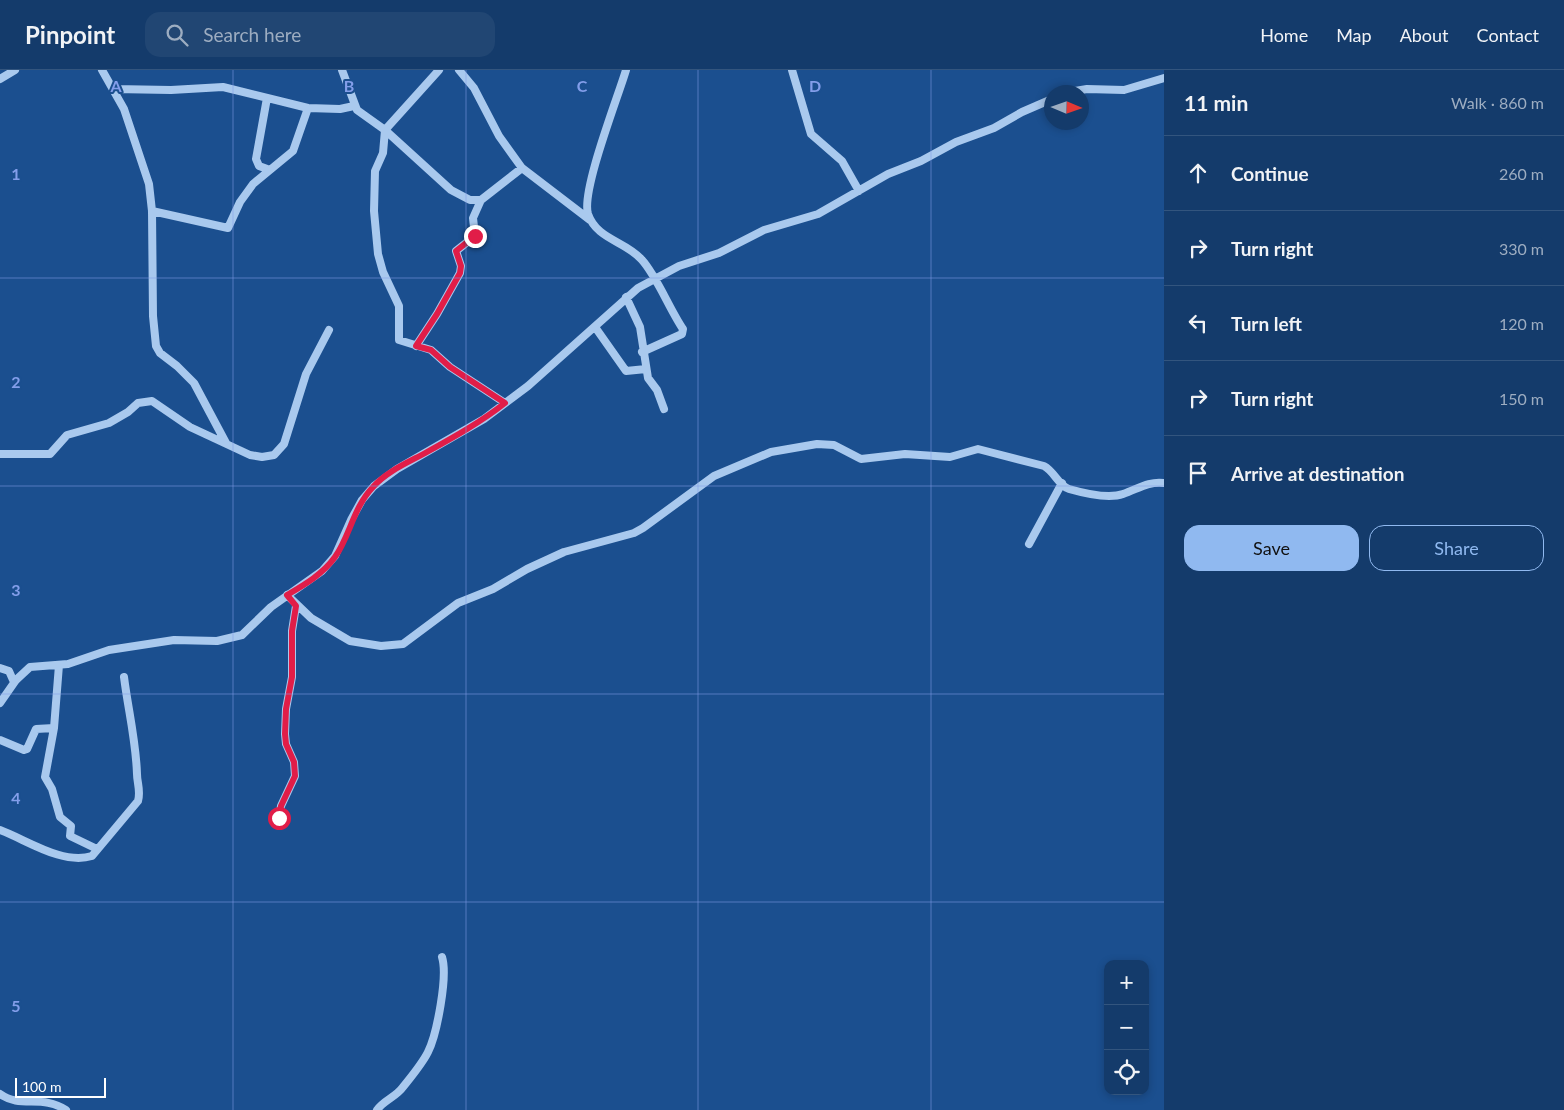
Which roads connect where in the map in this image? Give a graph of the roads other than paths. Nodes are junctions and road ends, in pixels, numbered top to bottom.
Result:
1 (15, 70) edge
2 (102, 70) edge
3 (342, 70) edge
4 (439, 70) edge
5 (459, 70) edge
6 (626, 70) edge
7 (792, 70) edge
8 (1164, 78) edge
9 (0, 80) edge
10 (114, 89) junction
11 (1089, 89) edge
12 (268, 98) junction
13 (1044, 102) edge
14 (354, 106) junction
15 (308, 108) junction
16 (385, 130) junction
17 (522, 168) junction
18 (270, 170) junction
19 (859, 191) junction
20 (481, 200) junction
21 (152, 211) junction
22 (592, 222) junction
23 (653, 278) junction
24 (626, 297) junction
25 (595, 327) junction
26 (329, 330) dead end
27 (416, 346) junction
28 (642, 352) junction
29 (646, 369) junction
30 (505, 403) junction
31 (664, 409) dead end
32 (226, 444) junction
33 (0, 454) edge
34 (1062, 483) junction
35 (1164, 483) edge
36 (1029, 544) dead end
37 (287, 595) junction
38 (296, 606) junction
39 (60, 665) junction
40 (0, 668) edge
41 (124, 677) dead end
42 (16, 680) junction
43 (0, 703) edge
44 (54, 728) junction
45 (0, 740) edge
46 (279, 818) dead end
47 (0, 830) edge
48 (97, 849) junction
49 (442, 957) dead end
50 (0, 1094) edge
51 (66, 1110) edge
52 (377, 1110) edge

1 - 9 street
2 - 10 street
3 - 14 street
4 - 16 street
5 - 17 street
6 - 22 street
7 - 19 street
8 - 11 street
10 - 12 street
10 - 21 street
12 - 15 street
12 - 18 street
13 - 19 street
14 - 15 street
14 - 16 street
15 - 18 street
16 - 20 street
16 - 27 street
17 - 20 street
17 - 22 street
18 - 21 street
19 - 23 street
20 - 27 street
21 - 32 street
22 - 23 street
23 - 24 street
23 - 28 street
24 - 25 street
24 - 28 street
25 - 29 street
25 - 30 street
26 - 32 street
27 - 30 street
28 - 29 street
29 - 31 street
30 - 37 street
32 - 33 street
34 - 35 street
34 - 36 street
34 - 38 street
37 - 38 street
37 - 39 street
38 - 46 street
39 - 42 street
39 - 44 street
40 - 42 street
41 - 48 street
42 - 43 street
44 - 45 street
44 - 48 street
47 - 48 street
49 - 52 street
50 - 51 street

